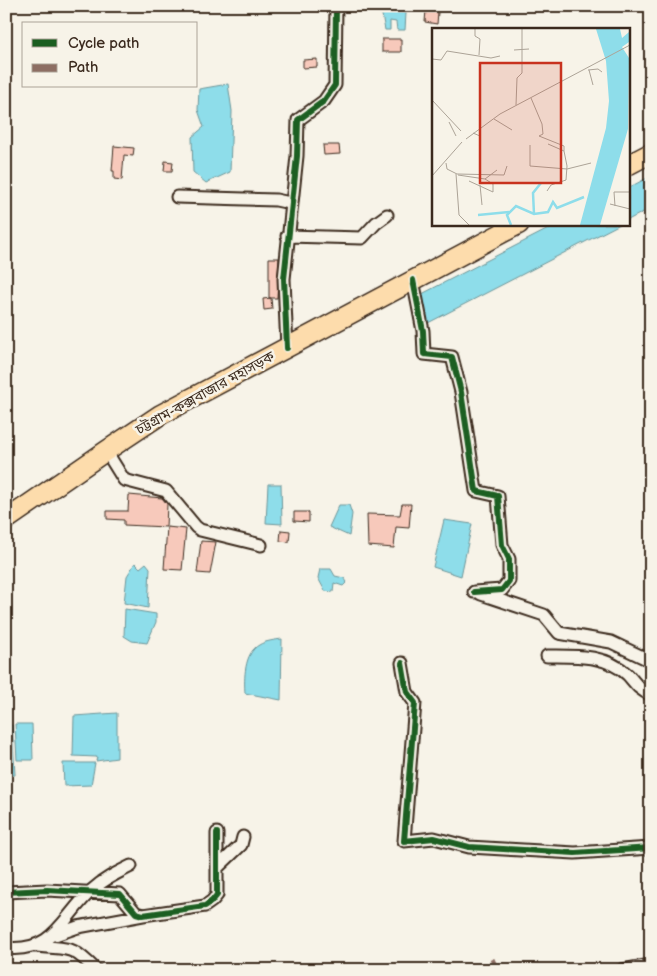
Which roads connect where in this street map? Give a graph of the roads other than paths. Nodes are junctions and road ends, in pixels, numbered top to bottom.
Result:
1 (336, 6) edge
2 (651, 154) edge
3 (630, 165) edge
4 (177, 197) dead end
5 (290, 203) junction
6 (387, 215) dead end
7 (517, 225) edge
8 (288, 236) junction
9 (413, 280) junction
10 (287, 348) junction
11 (106, 450) junction
12 (6, 520) edge
13 (261, 545) dead end
14 (547, 656) dead end
15 (651, 661) edge
16 (402, 663) dead end
17 (651, 695) edge
18 (216, 833) dead end
19 (243, 837) dead end
20 (651, 848) edge
21 (131, 866) dead end
22 (218, 867) junction
23 (90, 891) junction
24 (6, 892) edge
25 (143, 916) junction
26 (53, 936) junction
27 (37, 946) junction
28 (6, 948) edge
29 (75, 951) junction
30 (651, 965) edge
31 (85, 970) edge
32 (96, 970) edge
33 (622, 970) edge

1 - 5 street
2 - 3 highway
4 - 5 street
5 - 8 street
6 - 8 street
7 - 9 highway, চট্টগ্রাম-কক্সবাজার মহাসড়ক
8 - 10 street
9 - 10 highway, চট্টগ্রাম-কক্সবাজার মহাসড়ক
9 - 15 street
10 - 11 highway, চট্টগ্রাম-কক্সবাজার মহাসড়ক
11 - 12 highway, চট্টগ্রাম-কক্সবাজার মহাসড়ক
11 - 13 street
14 - 17 street
16 - 20 street
18 - 22 street
19 - 22 street
21 - 23 street
22 - 25 street
23 - 24 street
23 - 25 street
23 - 26 street
25 - 26 street
26 - 27 street
27 - 28 street
27 - 29 street
29 - 31 street
29 - 32 street
30 - 33 street

